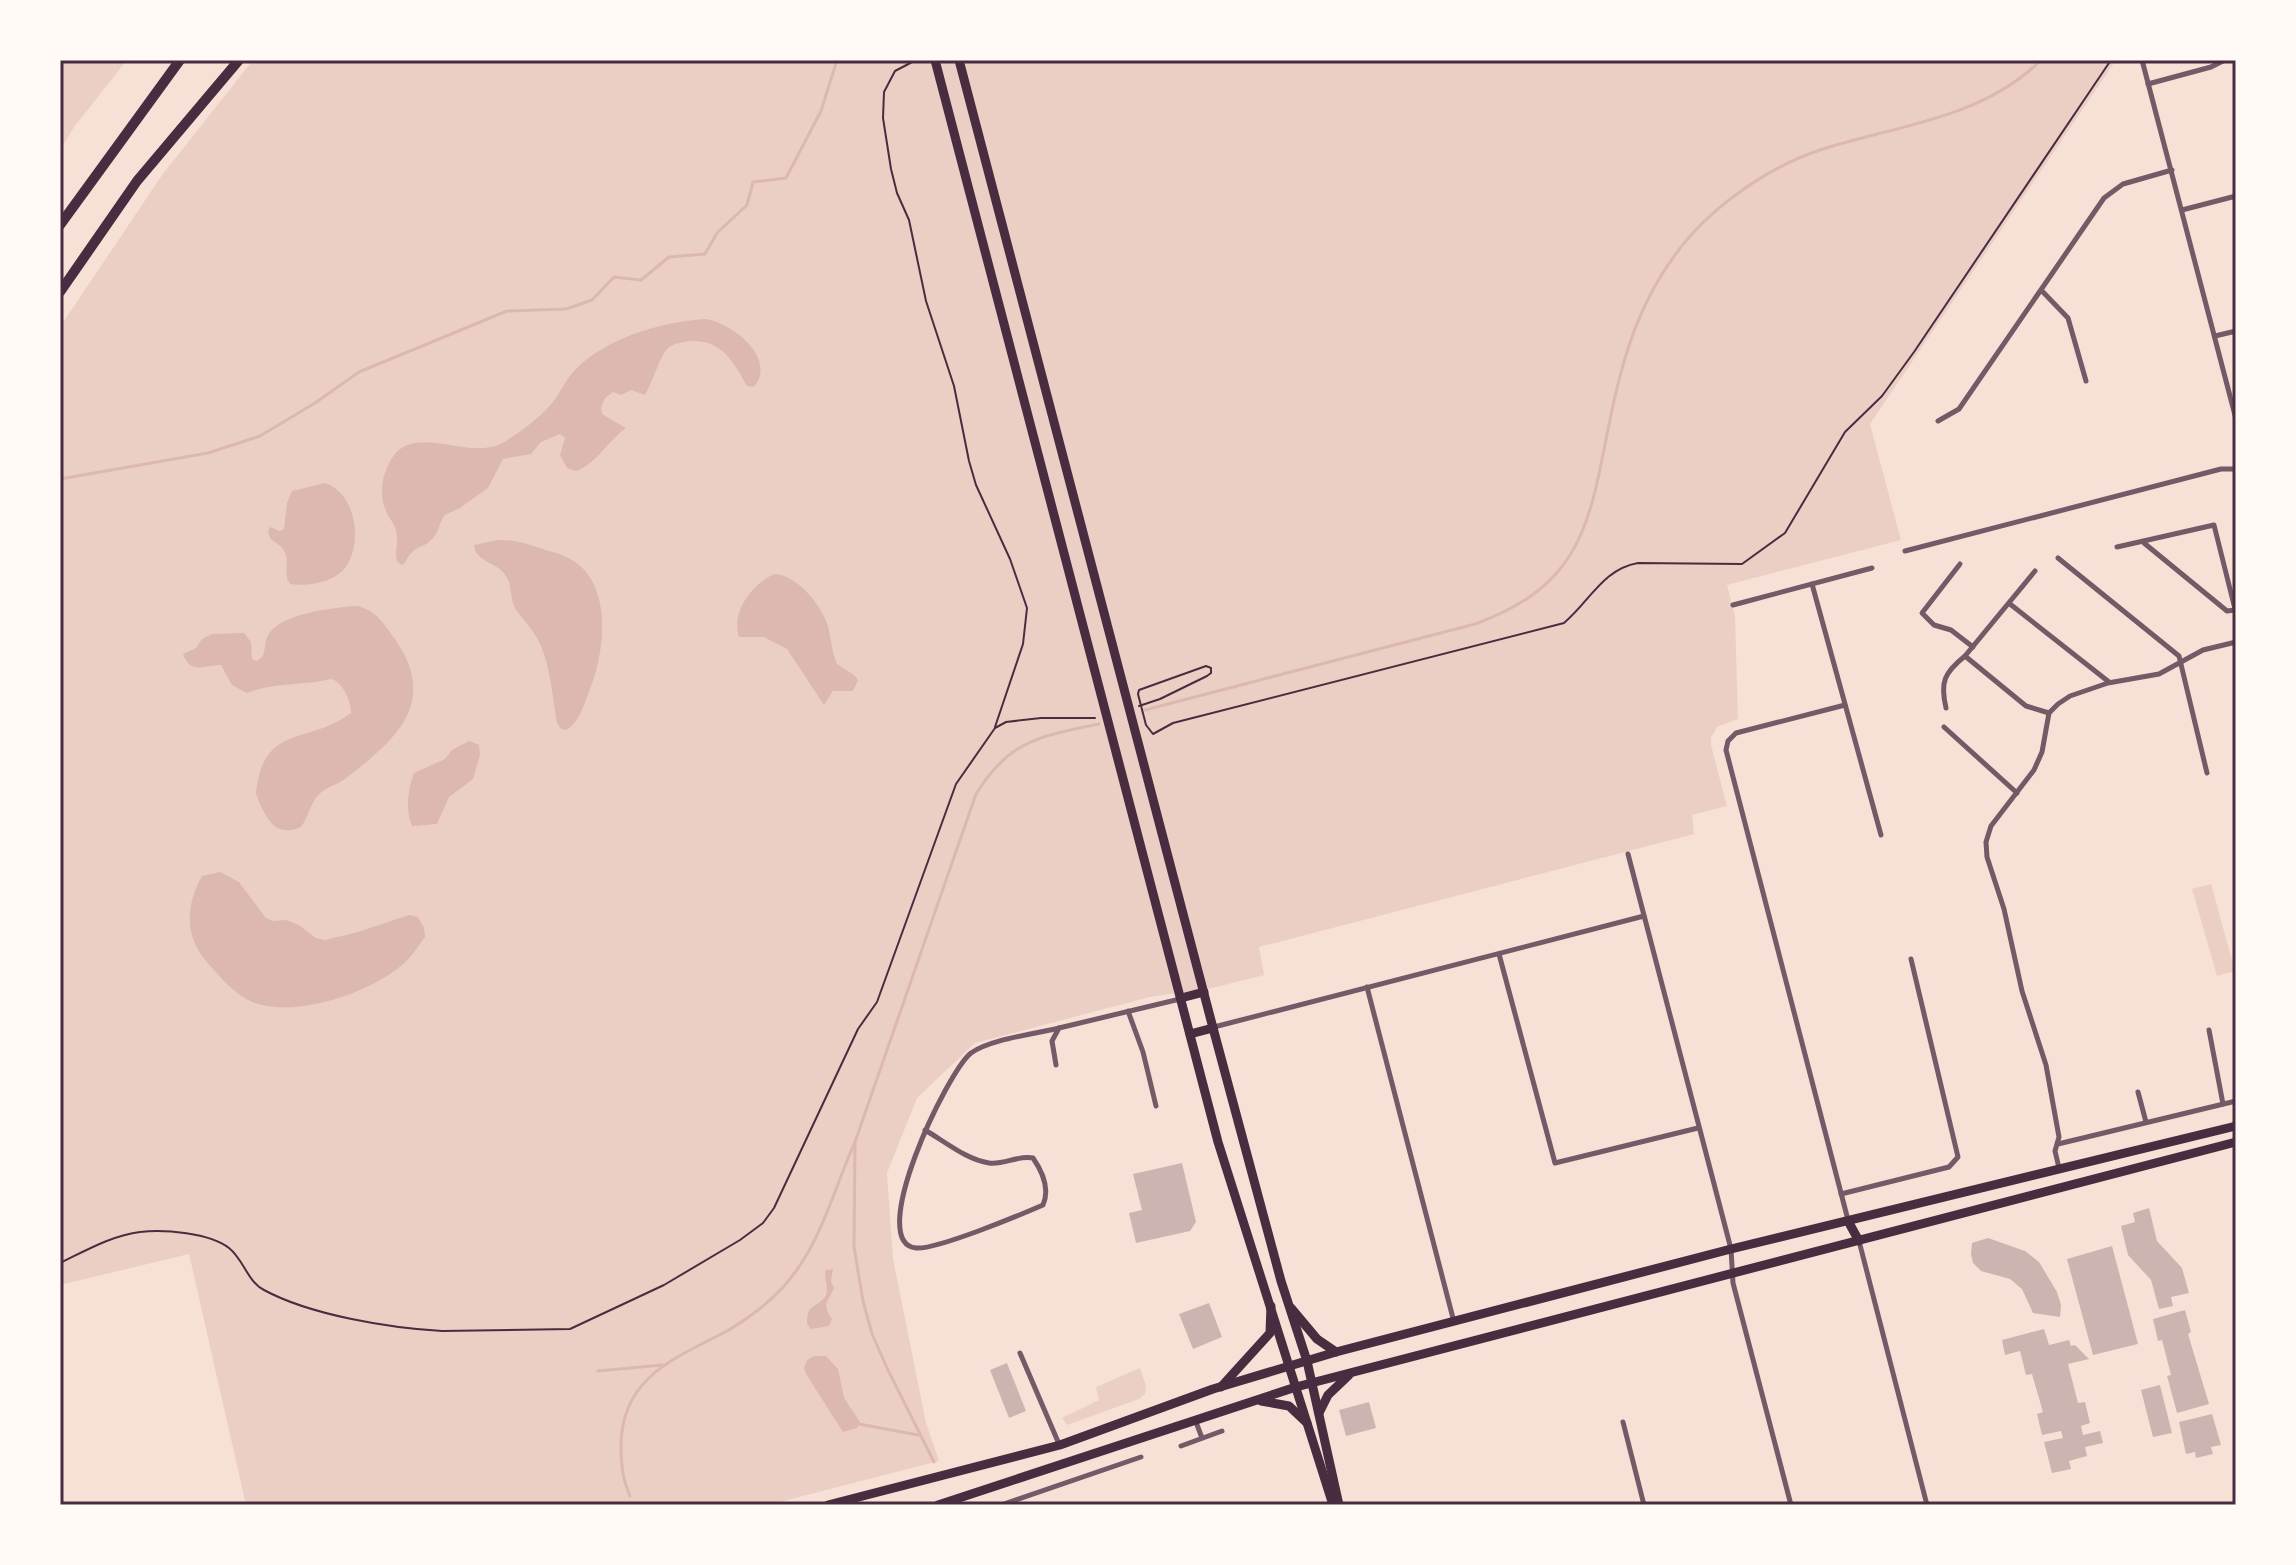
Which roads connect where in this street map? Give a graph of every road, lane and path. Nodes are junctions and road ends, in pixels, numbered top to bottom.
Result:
1 (180, 60) edge
2 (239, 60) edge
3 (916, 60) edge
4 (935, 60) edge
5 (959, 60) edge
6 (2111, 60) edge
7 (2142, 60) edge
8 (2225, 60) edge
9 (2148, 84) junction
10 (2172, 170) junction
11 (2236, 196) edge
12 (2182, 210) junction
13 (60, 225) edge
14 (2042, 291) junction
15 (60, 292) edge
16 (2236, 331) edge
17 (2215, 336) junction
18 (2086, 381) dead end
19 (2236, 419) edge
20 (1938, 421) dead end
21 (2236, 469) edge
22 (2143, 542) junction
23 (2117, 547) dead end
24 (1905, 551) dead end
25 (2058, 558) dead end
26 (1960, 564) dead end
27 (1872, 568) dead end
28 (2035, 571) dead end
29 (1812, 584) junction
30 (2010, 604) junction
31 (1733, 605) dead end
32 (2236, 611) edge
33 (2236, 642) edge
34 (1973, 647) junction
35 (1965, 656) junction
36 (2181, 662) junction
37 (2110, 683) junction
38 (1845, 705) junction
39 (1138, 706) dead end
40 (1946, 708) dead end
41 (2049, 713) junction
42 (1096, 718) dead end
43 (1944, 727) dead end
44 (995, 728) junction
45 (2207, 773) dead end
46 (2017, 793) junction
47 (1881, 835) dead end
48 (1628, 854) dead end
49 (1644, 916) junction
50 (1499, 954) junction
51 (1911, 959) dead end
52 (1367, 987) junction
53 (1204, 992) junction
54 (1181, 998) junction
55 (1128, 1011) junction
56 (1059, 1028) junction
57 (1213, 1028) junction
58 (2209, 1030) dead end
59 (1190, 1034) junction
60 (1056, 1065) dead end
61 (2138, 1092) dead end
62 (2236, 1101) edge
63 (2223, 1104) junction
64 (1156, 1106) dead end
65 (2146, 1122) junction
66 (2236, 1126) edge
67 (1698, 1128) junction
68 (925, 1130) junction
69 (2236, 1142) edge
70 (2058, 1144) junction
71 (2059, 1169) junction
72 (1841, 1194) junction
73 (1848, 1221) junction
74 (1859, 1241) junction
75 (1731, 1249) junction
76 (60, 1263) edge
77 (1731, 1273) junction
78 (1271, 1306) junction
79 (1291, 1308) junction
80 (1454, 1323) junction
81 (1336, 1352) junction
82 (1020, 1353) dead end
83 (1307, 1361) junction
84 (1290, 1366) junction
85 (1351, 1373) junction
86 (1312, 1383) junction
87 (1221, 1387) junction
88 (1296, 1387) junction
89 (1257, 1401) junction
90 (1319, 1413) junction
91 (1196, 1422) junction
92 (1623, 1422) dead end
93 (1307, 1423) junction
94 (1222, 1431) dead end
95 (1202, 1438) junction
96 (1060, 1445) junction
97 (1181, 1446) dead end
98 (1141, 1457) dead end
99 (1025, 1497) junction
100 (828, 1505) edge
101 (938, 1505) edge
102 (1001, 1505) edge
103 (1027, 1505) edge
104 (1336, 1505) edge
105 (1644, 1505) edge
106 (1791, 1505) edge
107 (1927, 1505) edge

1 - 13 highway
2 - 15 highway
3 - 44 path
4 - 54 main road
5 - 53 main road
6 - 39 path
7 - 9 street
8 - 9 street
9 - 10 street
10 - 12 street
10 - 14 street
11 - 12 street
12 - 17 street
14 - 18 street
14 - 20 street
16 - 17 street
17 - 19 street
21 - 24 street
22 - 23 street
22 - 32 street
22 - 32 street
25 - 36 street
26 - 34 street
27 - 29 street
28 - 30 street
29 - 31 street
29 - 38 street
30 - 34 street
30 - 37 street
33 - 36 street
34 - 35 street
35 - 40 street
35 - 41 street
36 - 37 street
36 - 45 street
37 - 41 street
38 - 47 street
38 - 72 street
41 - 46 street
42 - 44 path
43 - 46 street
44 - 76 path
46 - 70 street
48 - 49 street
49 - 50 street
49 - 67 street
50 - 52 street
50 - 67 street
51 - 72 street
52 - 57 street
52 - 80 street
53 - 54 main road
53 - 57 main road
54 - 55 street
54 - 59 main road
55 - 56 street
55 - 64 street
56 - 60 street
56 - 68 street
57 - 59 main road
57 - 79 main road
58 - 63 street
59 - 78 main road
61 - 65 street
62 - 63 street
63 - 65 street
65 - 70 street
66 - 71 main road
67 - 75 street
68 - 68 street
69 - 74 main road
70 - 71 street
71 - 73 main road
72 - 73 street
73 - 74 main road
73 - 75 main road
74 - 77 main road
74 - 107 street
75 - 77 street
75 - 80 main road
77 - 85 main road
77 - 106 street
78 - 84 main road
78 - 87 main road
79 - 81 main road
79 - 83 main road
80 - 81 main road
81 - 83 main road
82 - 96 street
83 - 84 main road
83 - 86 main road
84 - 87 main road
84 - 88 main road
85 - 86 main road
85 - 90 main road
86 - 88 main road
86 - 90 main road
87 - 96 main road
88 - 89 main road
88 - 93 main road
89 - 91 main road
89 - 93 main road
90 - 104 main road
91 - 95 street
91 - 101 main road
92 - 105 street
93 - 104 main road
94 - 95 street
95 - 97 street
96 - 100 main road
98 - 99 street
99 - 102 street
99 - 103 street

